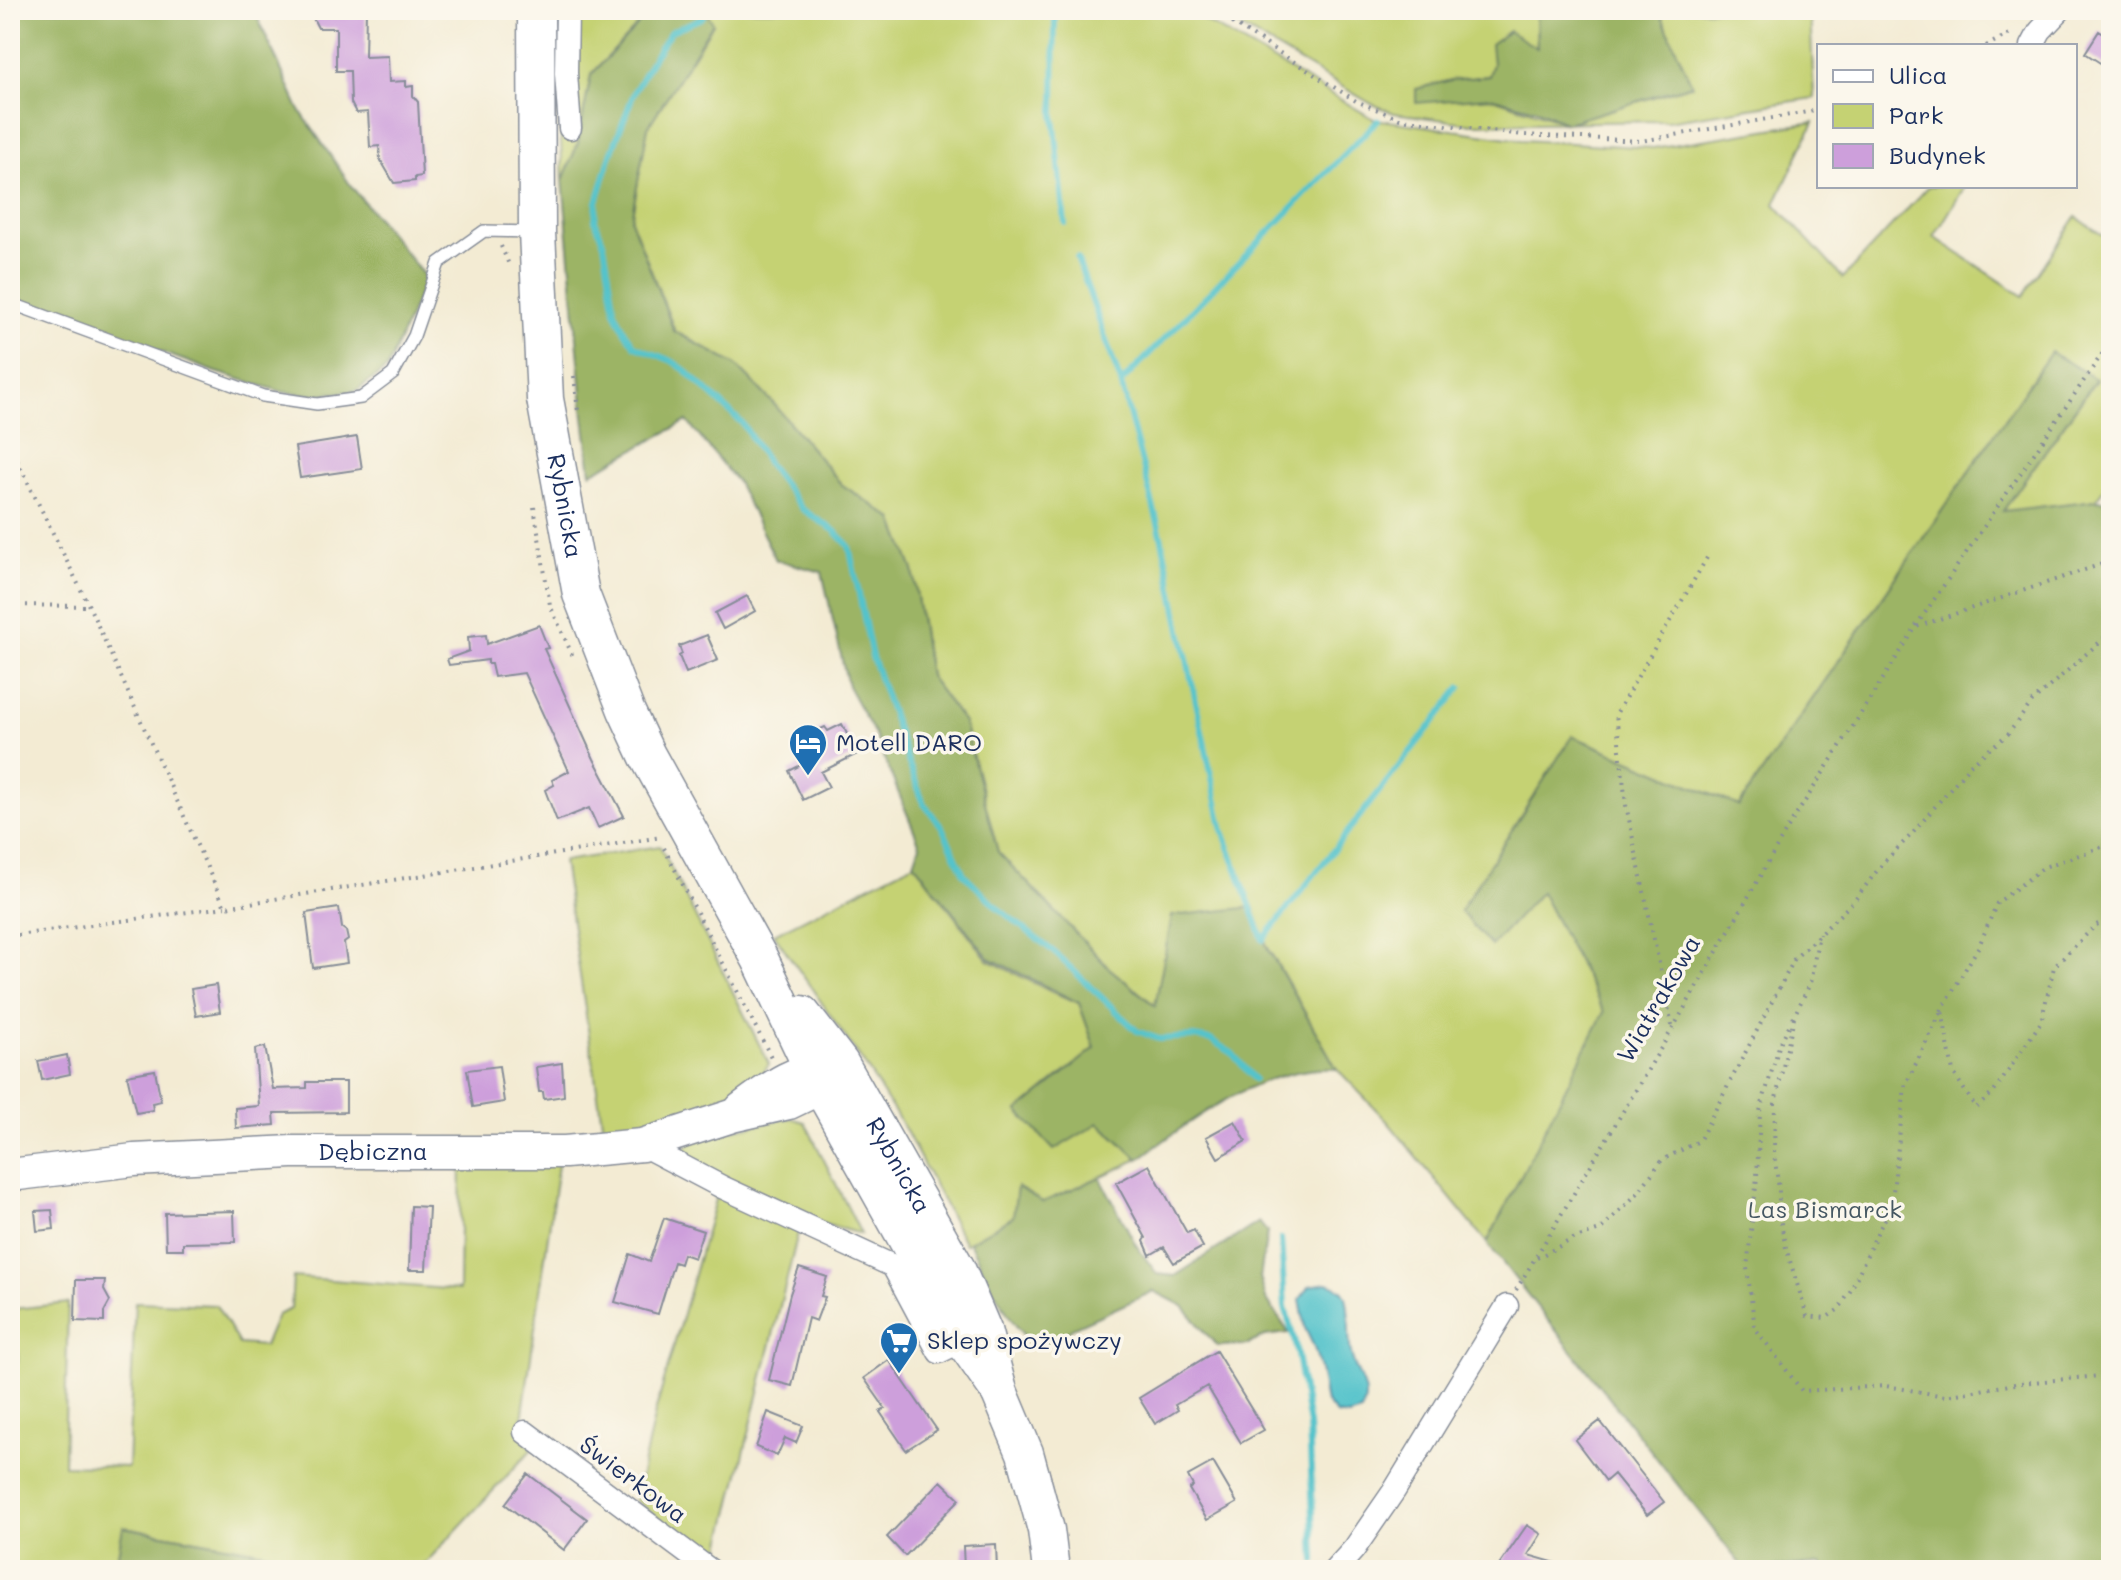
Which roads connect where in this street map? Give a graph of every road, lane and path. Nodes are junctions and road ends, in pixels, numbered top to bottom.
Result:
1 (536, 10) edge
2 (567, 10) edge
3 (1212, 10) edge
4 (2060, 10) edge
5 (2011, 33) dead end
6 (1990, 44) edge
7 (2033, 44) edge
8 (1817, 110) edge
9 (570, 128) dead end
10 (537, 232) junction
11 (10, 303) edge
12 (2111, 341) edge
13 (574, 372) dead end
14 (578, 414) dead end
15 (10, 446) edge
16 (1708, 556) dead end
17 (2111, 561) edge
18 (10, 605) edge
19 (89, 606) junction
20 (1916, 627) junction
21 (2111, 632) edge
22 (684, 824) junction
23 (2111, 844) edge
24 (225, 907) junction
25 (2111, 919) edge
26 (1819, 934) junction
27 (10, 936) edge
28 (1942, 1010) junction
29 (1794, 1017) junction
30 (1673, 1028) junction
31 (824, 1072) junction
32 (642, 1145) junction
33 (10, 1175) edge
34 (1535, 1258) junction
35 (1507, 1306) joint
36 (973, 1335) junction
37 (2111, 1375) edge
38 (525, 1432) dead end
39 (710, 1570) edge
40 (1051, 1570) edge
41 (1335, 1570) edge

1 - 10 main road, Rybnicka
2 - 9 street
3 - 8 path
4 - 7 street
5 - 6 path
10 - 11 lane
10 - 22 main road, Rybnicka
12 - 20 path, Wiatrakowa
13 - 14 path
15 - 19 path
16 - 30 path
17 - 20 path
18 - 19 path
19 - 24 path
20 - 30 path, Wiatrakowa
21 - 26 path
22 - 24 path
22 - 31 main road, Rybnicka
23 - 28 path
24 - 27 path
25 - 28 path
26 - 29 path
26 - 34 path
28 - 29 path
29 - 37 path
30 - 34 path, Wiatrakowa
31 - 32 street, Dębiczna
31 - 36 main road, Rybnicka
32 - 33 street, Dębiczna
32 - 36 street
34 - 35 path, Wiatrakowa
35 - 41 street
36 - 40 main road, Rybnicka
38 - 39 street, Świerkowa

